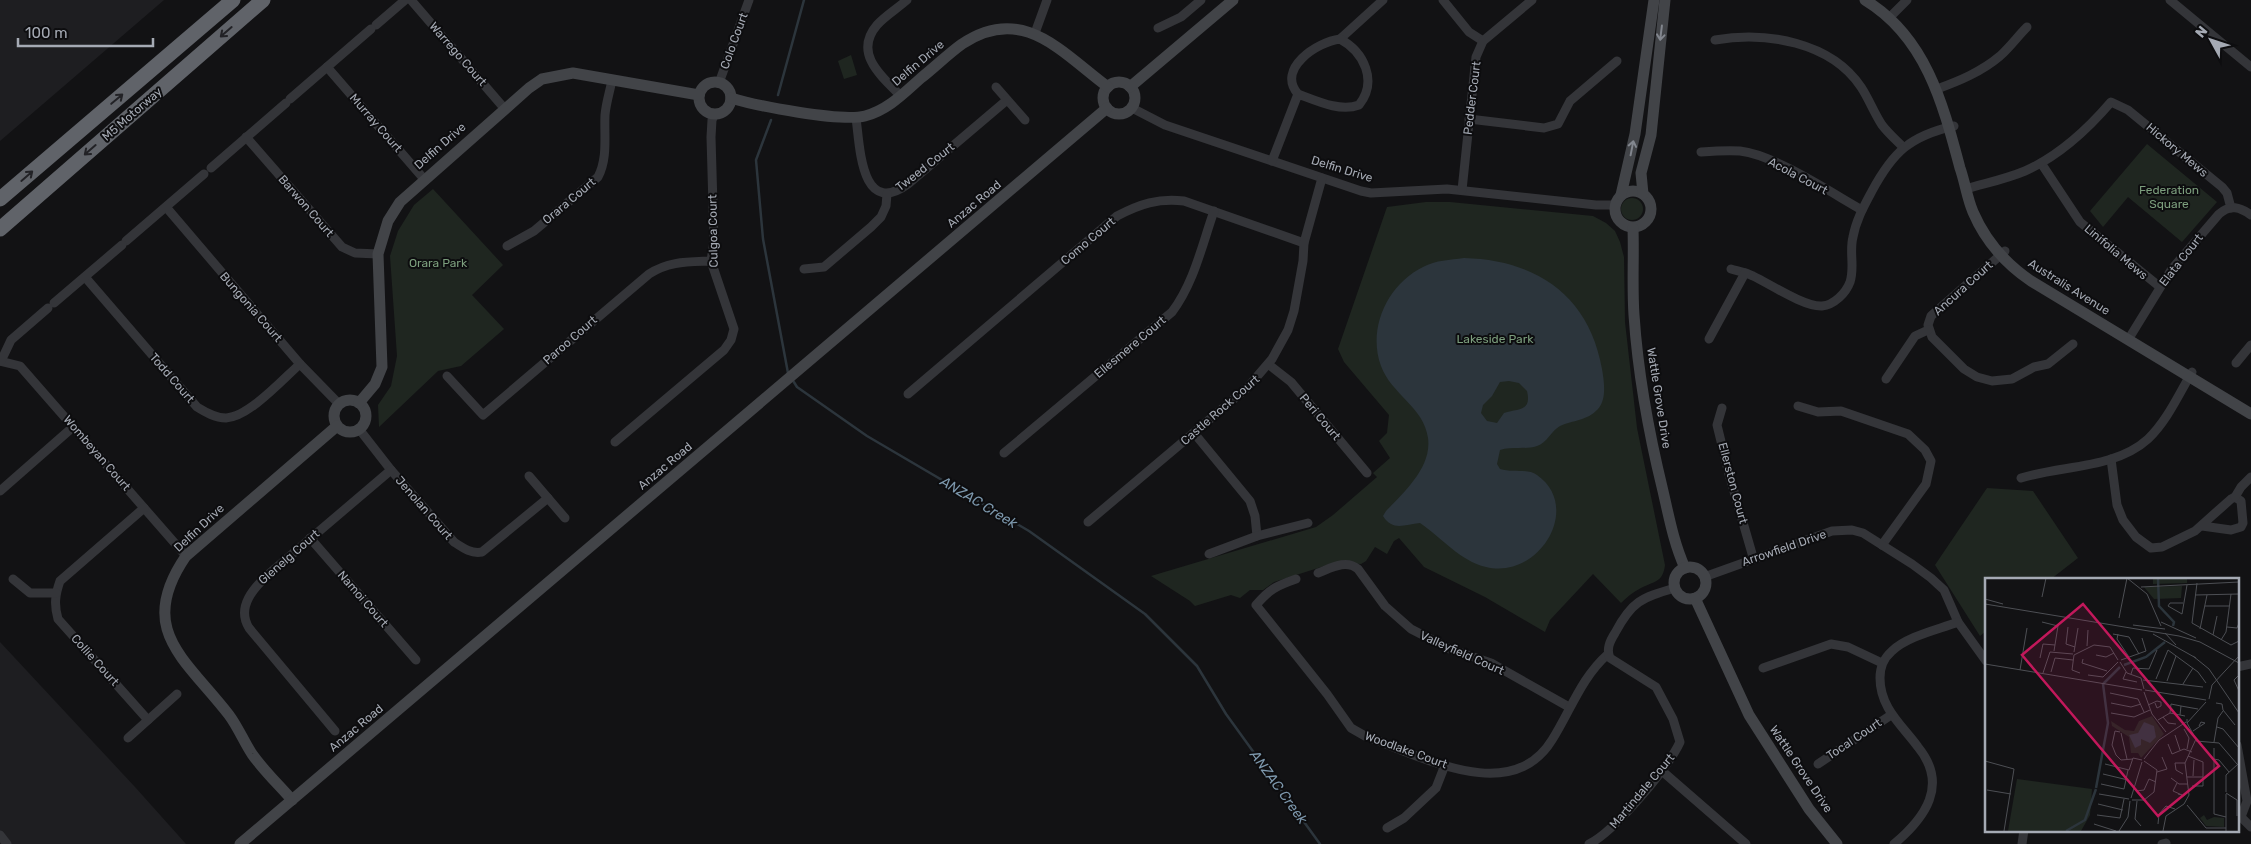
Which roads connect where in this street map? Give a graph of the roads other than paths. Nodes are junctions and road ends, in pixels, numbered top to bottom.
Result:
1 (222, 0) edge
2 (233, 0) edge
3 (263, 0) edge
4 (405, 0) edge
5 (411, 0) edge
6 (749, 0) edge
7 (907, 0) edge
8 (1047, 0) edge
9 (1201, 0) edge
10 (1233, 0) edge
11 (1383, 0) edge
12 (1443, 0) edge
13 (1532, 0) edge
14 (1654, 0) edge
15 (1665, 0) edge
16 (1865, 0) edge
17 (1876, 0) edge
18 (1907, 0) edge
19 (2170, 0) edge
20 (1891, 16) junction
21 (2027, 27) dead end
22 (1158, 28) dead end
23 (1034, 33) junction
24 (1340, 39) junction
25 (1715, 40) dead end
26 (1483, 41) junction
27 (176, 50) junction
28 (1617, 60) dead end
29 (328, 67) junction
30 (2251, 67) edge
31 (612, 80) junction
32 (719, 82) junction
33 (996, 87) dead end
34 (1108, 87) junction
35 (1130, 87) junction
36 (1940, 88) junction
37 (1298, 94) junction
38 (699, 95) junction
39 (901, 96) junction
40 (730, 98) junction
41 (1007, 100) junction
42 (504, 108) junction
43 (1107, 108) junction
44 (1132, 108) junction
45 (715, 114) junction
46 (856, 118) junction
47 (1469, 119) junction
48 (1025, 120) dead end
49 (1951, 126) junction
50 (246, 138) junction
51 (1903, 147) junction
52 (1701, 152) dead end
53 (1272, 161) junction
54 (2041, 163) junction
55 (424, 178) junction
56 (1322, 178) junction
57 (1969, 188) junction
58 (1462, 190) junction
59 (887, 194) junction
60 (1643, 194) junction
61 (0, 198) edge
62 (1618, 200) junction
63 (166, 207) junction
64 (2231, 208) junction
65 (1862, 210) junction
66 (1214, 211) junction
67 (2251, 215) edge
68 (0, 228) edge
69 (1633, 228) junction
70 (1304, 243) junction
71 (507, 246) dead end
72 (2003, 253) junction
73 (378, 254) junction
74 (712, 261) junction
75 (804, 268) dead end
76 (1731, 269) dead end
77 (1745, 273) junction
78 (85, 277) junction
79 (2160, 287) junction
80 (1928, 330) junction
81 (2129, 337) junction
82 (1709, 339) dead end
83 (2073, 344) dead end
84 (2251, 345) edge
85 (1, 361) edge
86 (2236, 363) dead end
87 (300, 364) junction
88 (1268, 364) junction
89 (2191, 374) junction
90 (447, 376) dead end
91 (1886, 379) dead end
92 (908, 394) dead end
93 (359, 403) junction
94 (339, 404) junction
95 (1798, 406) dead end
96 (2251, 407) edge
97 (1722, 408) dead end
98 (2251, 414) edge
99 (73, 426) junction
100 (337, 426) junction
101 (359, 429) junction
102 (1194, 433) junction
103 (615, 442) dead end
104 (1004, 453) dead end
105 (2111, 459) junction
106 (391, 470) junction
107 (1367, 473) dead end
108 (529, 476) dead end
109 (2251, 477) edge
110 (2021, 478) dead end
111 (0, 491) edge
112 (548, 498) junction
113 (2235, 498) junction
114 (144, 508) junction
115 (565, 518) dead end
116 (1088, 522) dead end
117 (1308, 523) dead end
118 (2202, 526) junction
119 (1258, 536) junction
120 (310, 538) junction
121 (1882, 545) junction
122 (1209, 554) dead end
123 (186, 556) junction
124 (1753, 558) junction
125 (1685, 568) junction
126 (1318, 572) dead end
127 (1704, 576) junction
128 (13, 579) dead end
129 (1296, 579) dead end
130 (1675, 588) junction
131 (56, 593) junction
132 (1695, 598) junction
133 (1958, 622) junction
134 (1608, 654) junction
135 (416, 660) dead end
136 (1985, 660) edge
137 (1882, 663) junction
138 (2251, 664) edge
139 (2238, 667) edge
140 (1763, 668) dead end
141 (177, 694) dead end
142 (1569, 707) junction
143 (1891, 715) junction
144 (148, 720) junction
145 (335, 731) dead end
146 (128, 738) dead end
147 (2238, 751) edge
148 (1818, 764) dead end
149 (1445, 766) junction
150 (1662, 771) junction
151 (292, 800) junction
152 (2251, 827) edge
153 (1387, 828) dead end
154 (0, 836) edge
155 (1743, 843) edge
156 (7, 844) edge
157 (240, 844) edge
158 (1589, 844) edge
159 (1837, 844) edge
160 (1894, 844) edge

1 - 27 highway
2 - 27 highway, M5 Motorway
3 -> 68 highway, M5 Motorway
4 - 29 street
5 - 42 street, Warrego Court
6 - 32 street, Colo Court
7 - 39 street
8 - 23 street
9 - 22 street
10 - 35 street
11 - 24 street
12 - 26 street
13 - 26 street
62 -> 14 street
15 -> 60 street
16 - 20 street, Australis Avenue
17 - 20 street, Australis Avenue
18 - 20 street
19 - 30 street
20 - 36 street, Australis Avenue
21 - 36 street
23 - 34 street, Delfin Drive
23 - 39 street, Delfin Drive
24 - 37 street
24 - 37 street
25 - 51 street
26 - 47 street, Pedder Court
61 -> 27 highway, M5 Motorway
28 - 47 street
29 - 50 street
29 - 55 street, Murray Court
31 - 38 street, Delfin Drive
31 - 42 street, Delfin Drive
31 - 71 street, Orara Court
32 - 38 street
32 - 40 street
33 - 41 street
34 - 35 street
34 - 43 street
35 - 44 street
36 - 49 street, Australis Avenue
37 - 53 street
38 - 45 street
39 - 46 street, Delfin Drive
40 - 45 street
40 - 46 street, Delfin Drive
41 - 48 street
41 - 59 street, Tweed Court
42 - 55 street, Delfin Drive
43 - 44 street
43 - 151 street, Anzac Road
44 - 53 street, Delfin Drive
45 - 74 street, Culgoa Court
46 - 59 street, Tweed Court
47 - 58 street, Pedder Court
49 - 51 street
49 - 57 street, Australis Avenue
50 - 63 street
50 - 73 street, Barwon Court
51 - 65 street
52 - 65 street, Acola Court
53 - 56 street, Delfin Drive
54 - 57 street
54 - 64 street, Hickory Mews
54 - 79 street, Linifolia Mews
55 - 73 street, Delfin Drive
56 - 58 street, Delfin Drive
56 - 70 street, Castle Rock Court
57 - 72 street, Australis Avenue
58 - 62 street, Delfin Drive
59 - 75 street
60 - 62 street
60 - 69 street
62 - 69 street
63 - 78 street
63 - 87 street, Bungonia Court
64 - 67 street
64 - 79 street, Elata Court
65 - 77 street
66 - 70 street, Como Court
66 - 92 street, Como Court
66 - 104 street, Ellesmere Court
69 - 125 street, Wattle Grove Drive
70 - 88 street, Castle Rock Court
72 - 80 street, Ancura Court
72 - 81 street, Australis Avenue
73 - 93 street, Delfin Drive
74 - 90 street, Paroo Court
74 - 103 street, Culgoa Court
76 - 77 street
77 - 82 street
78 - 85 street, Wombeyan Court
78 - 87 street, Todd Court
79 - 81 street, Elata Court
80 - 83 street, Ancura Court
80 - 91 street, Ancura Court
81 - 89 street, Australis Avenue
84 - 86 street
85 - 99 street, Wombeyan Court
87 - 94 street, Bungonia Court
88 - 102 street, Castle Rock Court
88 - 107 street, Peri Court
89 - 96 street, Australis Avenue
89 - 98 street, Australis Avenue
89 - 105 street
93 - 94 street
93 - 101 street
94 - 100 street
95 - 121 street
97 - 124 street, Ellerston Court
99 - 111 street
99 - 114 street, Wombeyan Court
100 - 101 street
100 - 123 street, Delfin Drive
101 - 106 street, Jenolan Court
102 - 116 street, Castle Rock Court
102 - 119 street
105 - 110 street
105 - 118 street
106 - 112 street, Jenolan Court
106 - 120 street, Glenelg Court
108 - 112 street
109 - 113 street
112 - 115 street
113 - 118 street
113 - 118 street
114 - 123 street, Wombeyan Court
114 - 131 street
117 - 119 street
119 - 122 street
120 - 135 street, Namoi Court
120 - 145 street, Glenelg Court
121 - 124 street, Arrowfield Drive
121 - 133 street, Arrowfield Drive
123 - 151 street, Delfin Drive
124 - 127 street, Arrowfield Drive
125 - 127 street
125 - 130 street
126 - 142 street, Valleyfield Court
127 - 132 street
128 - 131 street
129 - 149 street, Woodlake Court
130 - 132 street
130 - 134 street
131 - 144 street, Collie Court
132 - 159 street, Wattle Grove Drive
133 - 136 street, Arrowfield Drive
133 - 137 street
134 - 142 street, Woodlake Court
134 - 150 street, Martindale Court
137 - 140 street
137 - 143 street
138 - 139 street
141 - 144 street
142 - 149 street, Woodlake Court
143 - 148 street, Tocal Court
143 - 160 street
144 - 146 street
147 - 152 street
149 - 153 street
150 - 155 street
150 - 158 street, Martindale Court
151 - 157 street, Anzac Road
154 - 156 street

